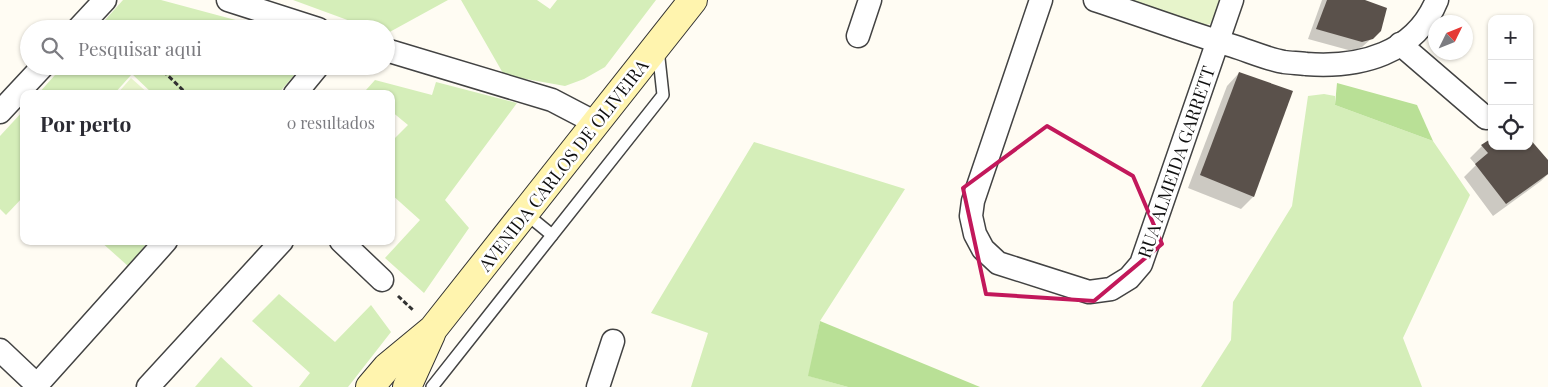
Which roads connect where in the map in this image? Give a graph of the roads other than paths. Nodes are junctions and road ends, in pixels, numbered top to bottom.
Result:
1 (106, 0) edge
2 (693, 0) edge
3 (870, 0) edge
4 (1042, 0) edge
5 (1095, 0) edge
6 (1232, 0) edge
7 (1437, 0) edge
8 (234, 1) edge
9 (87, 20) edge
10 (291, 20) edge
11 (858, 36) dead end
12 (1218, 42) junction
13 (1400, 44) junction
14 (657, 46) junction
15 (395, 53) edge
16 (35, 75) edge
17 (311, 75) edge
18 (21, 90) edge
19 (298, 90) edge
20 (20, 91) edge
21 (0, 112) edge
22 (1486, 118) dead end
23 (596, 123) junction
24 (525, 213) junction
25 (552, 235) junction
26 (162, 245) edge
27 (278, 245) edge
28 (345, 245) edge
29 (382, 280) dead end
30 (433, 329) junction
31 (613, 341) dead end
32 (0, 350) edge
33 (36, 386) edge
34 (148, 387) edge
35 (370, 387) edge
36 (407, 387) edge
37 (432, 387) edge
38 (598, 387) edge

1 - 9 street
2 - 14 main road, AVENIDA CARLOS DE OLIVEIRA
3 - 11 street
4 - 12 street, RUA ALMEIDA GARRETT
5 - 12 street
6 - 12 street, RUA ALMEIDA GARRETT
7 - 13 street
8 - 10 street
12 - 13 street
13 - 22 street
14 - 23 main road, AVENIDA CARLOS DE OLIVEIRA
14 - 25 lane
15 - 23 street
16 - 18 street
17 - 19 street
20 - 21 street
23 - 24 main road, AVENIDA CARLOS DE OLIVEIRA
24 - 25 lane
24 - 30 main road, AVENIDA CARLOS DE OLIVEIRA
25 - 37 lane
26 - 33 street
27 - 34 street
28 - 29 street
30 - 35 main road, AVENIDA CARLOS DE OLIVEIRA
30 - 36 main road, AVENIDA CARLOS DE OLIVEIRA
31 - 38 street
32 - 33 street

